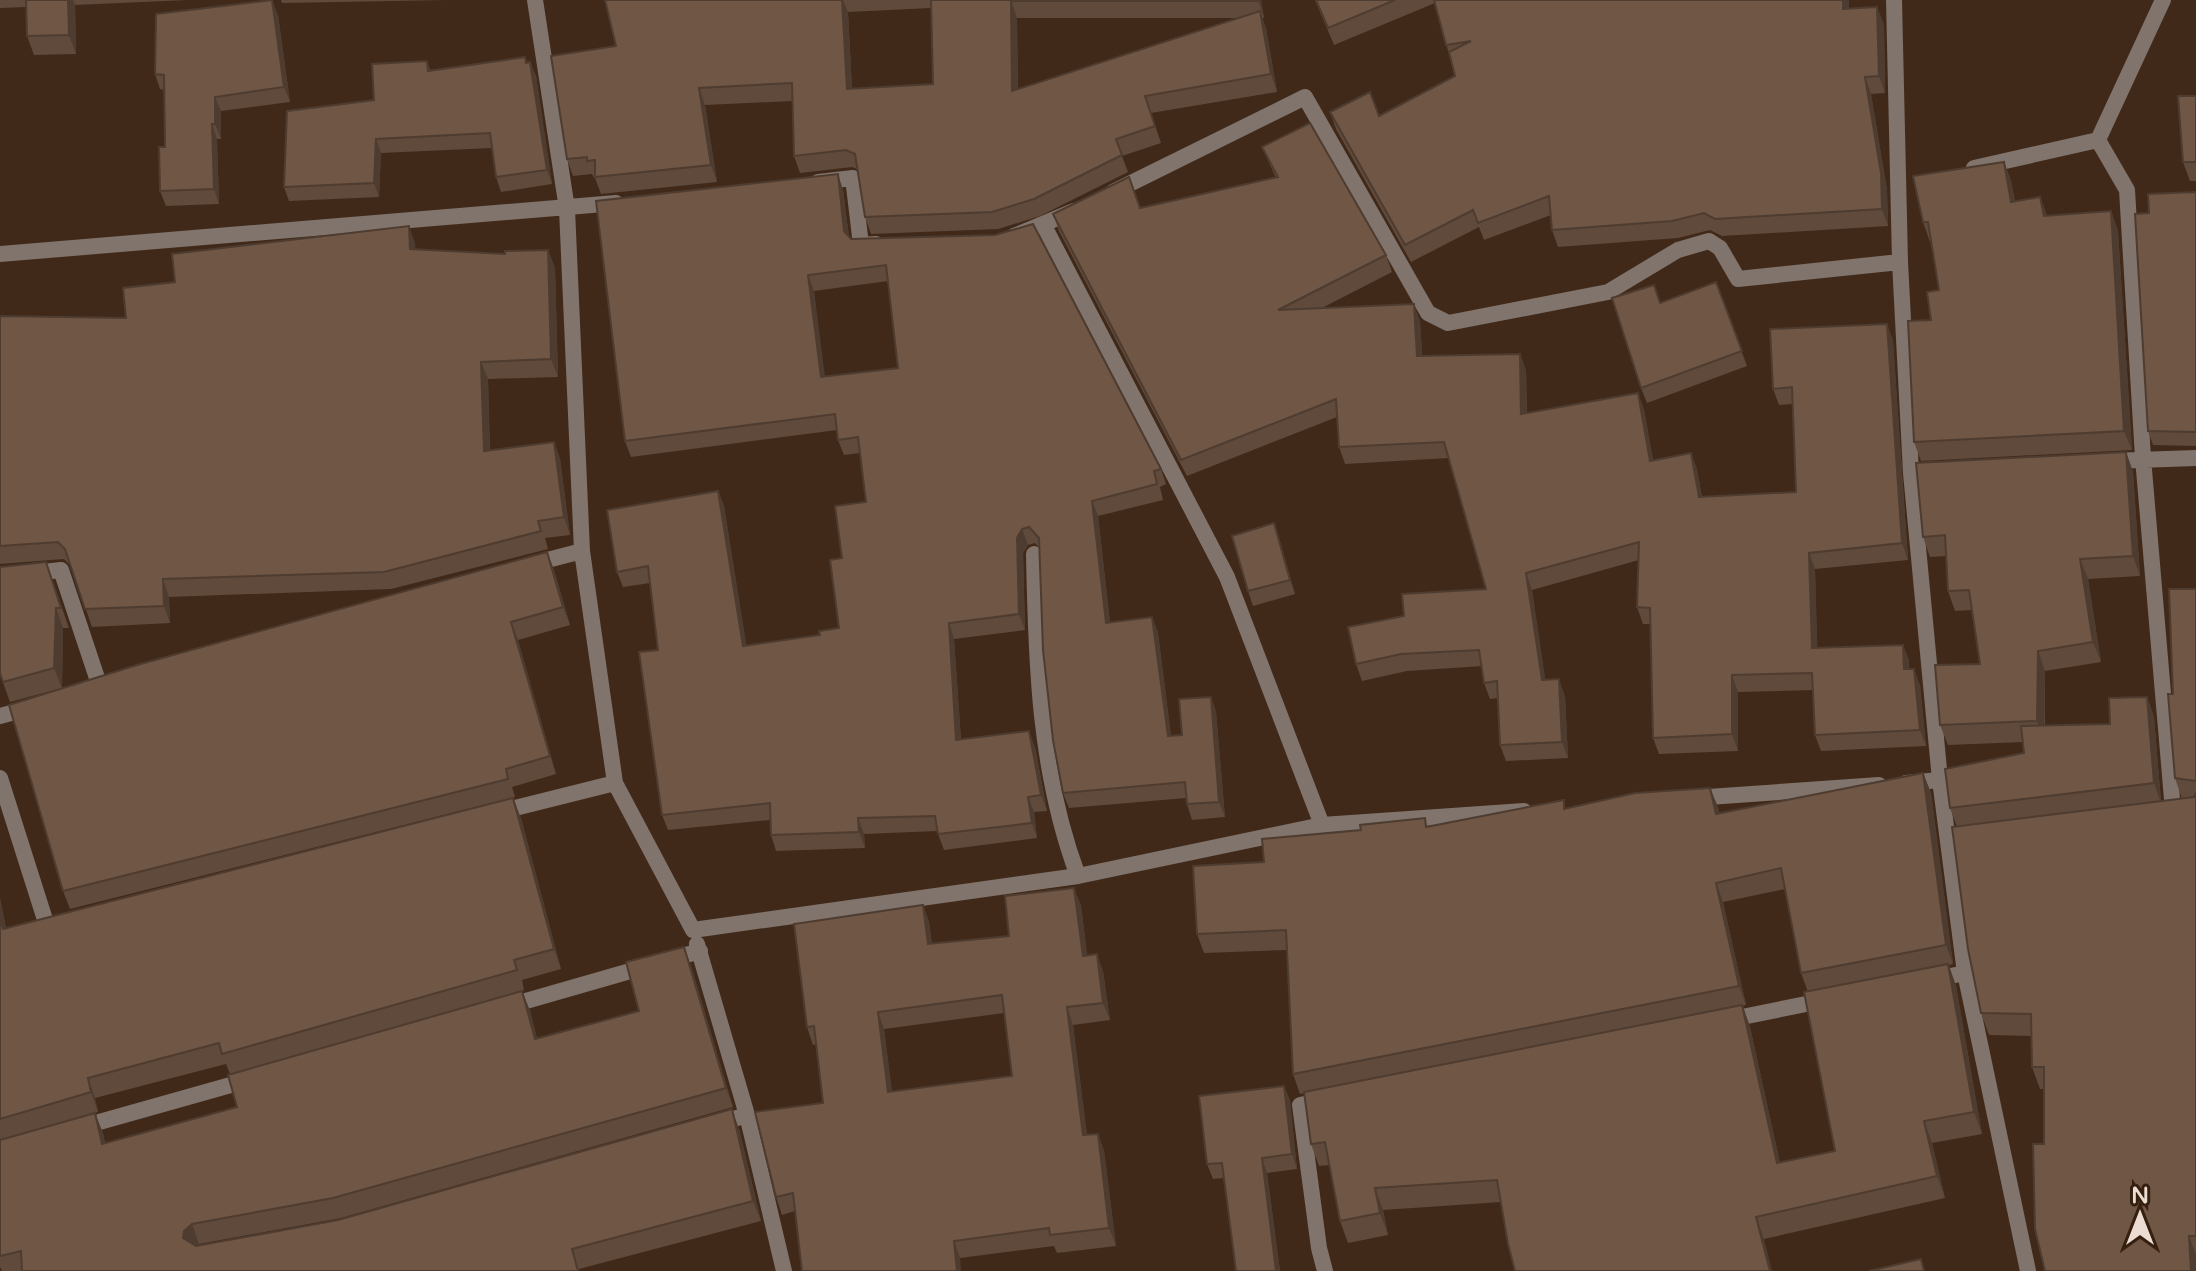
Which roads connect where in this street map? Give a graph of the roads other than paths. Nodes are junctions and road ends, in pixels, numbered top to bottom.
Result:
1 (535, 0) edge
2 (1894, 0) edge
3 (2163, 0) edge
4 (2098, 140) junction
5 (1960, 171) edge
6 (805, 183) edge
7 (630, 202) edge
8 (567, 209) junction
9 (1044, 226) junction
10 (1000, 240) edge
11 (892, 244) edge
12 (0, 254) edge
13 (1900, 262) junction
14 (2143, 458) junction
15 (2196, 458) edge
16 (2096, 461) edge
17 (582, 551) junction
18 (1034, 554) edge
19 (511, 570) edge
20 (0, 577) edge
21 (101, 686) edge
22 (53, 702) edge
23 (0, 716) edge
24 (0, 778) edge
25 (1940, 780) junction
26 (615, 783) junction
27 (1670, 800) edge
28 (1544, 809) edge
29 (2196, 810) edge
30 (476, 818) edge
31 (1322, 825) junction
32 (1078, 876) junction
33 (71, 920) edge
34 (693, 930) junction
35 (700, 951) junction
36 (1965, 973) junction
37 (1919, 982) edge
38 (1841, 997) edge
39 (487, 1012) edge
40 (1702, 1025) edge
41 (274, 1073) edge
42 (1347, 1095) edge
43 (747, 1115) junction
44 (702, 1128) edge
45 (61, 1133) edge
46 (784, 1271) edge
47 (1325, 1271) edge
48 (2028, 1271) edge

1 - 8 street
2 - 13 street
3 - 4 street
4 - 5 street
4 - 14 street
6 - 11 street
7 - 8 street
8 - 12 street
8 - 17 street
9 - 10 street
9 - 13 street
9 - 31 street
13 - 25 street
14 - 15 street
14 - 16 street
14 - 29 street
17 - 19 street
17 - 26 street
18 - 32 street
20 - 21 street
22 - 23 street
24 - 33 street
25 - 27 street
25 - 36 street
26 - 30 street
26 - 34 street
28 - 31 street
31 - 32 street
32 - 34 street
34 - 35 street
35 - 39 street
35 - 43 street
36 - 37 street
36 - 48 street
38 - 40 street
41 - 45 street
42 - 47 street
43 - 44 street
43 - 46 street

